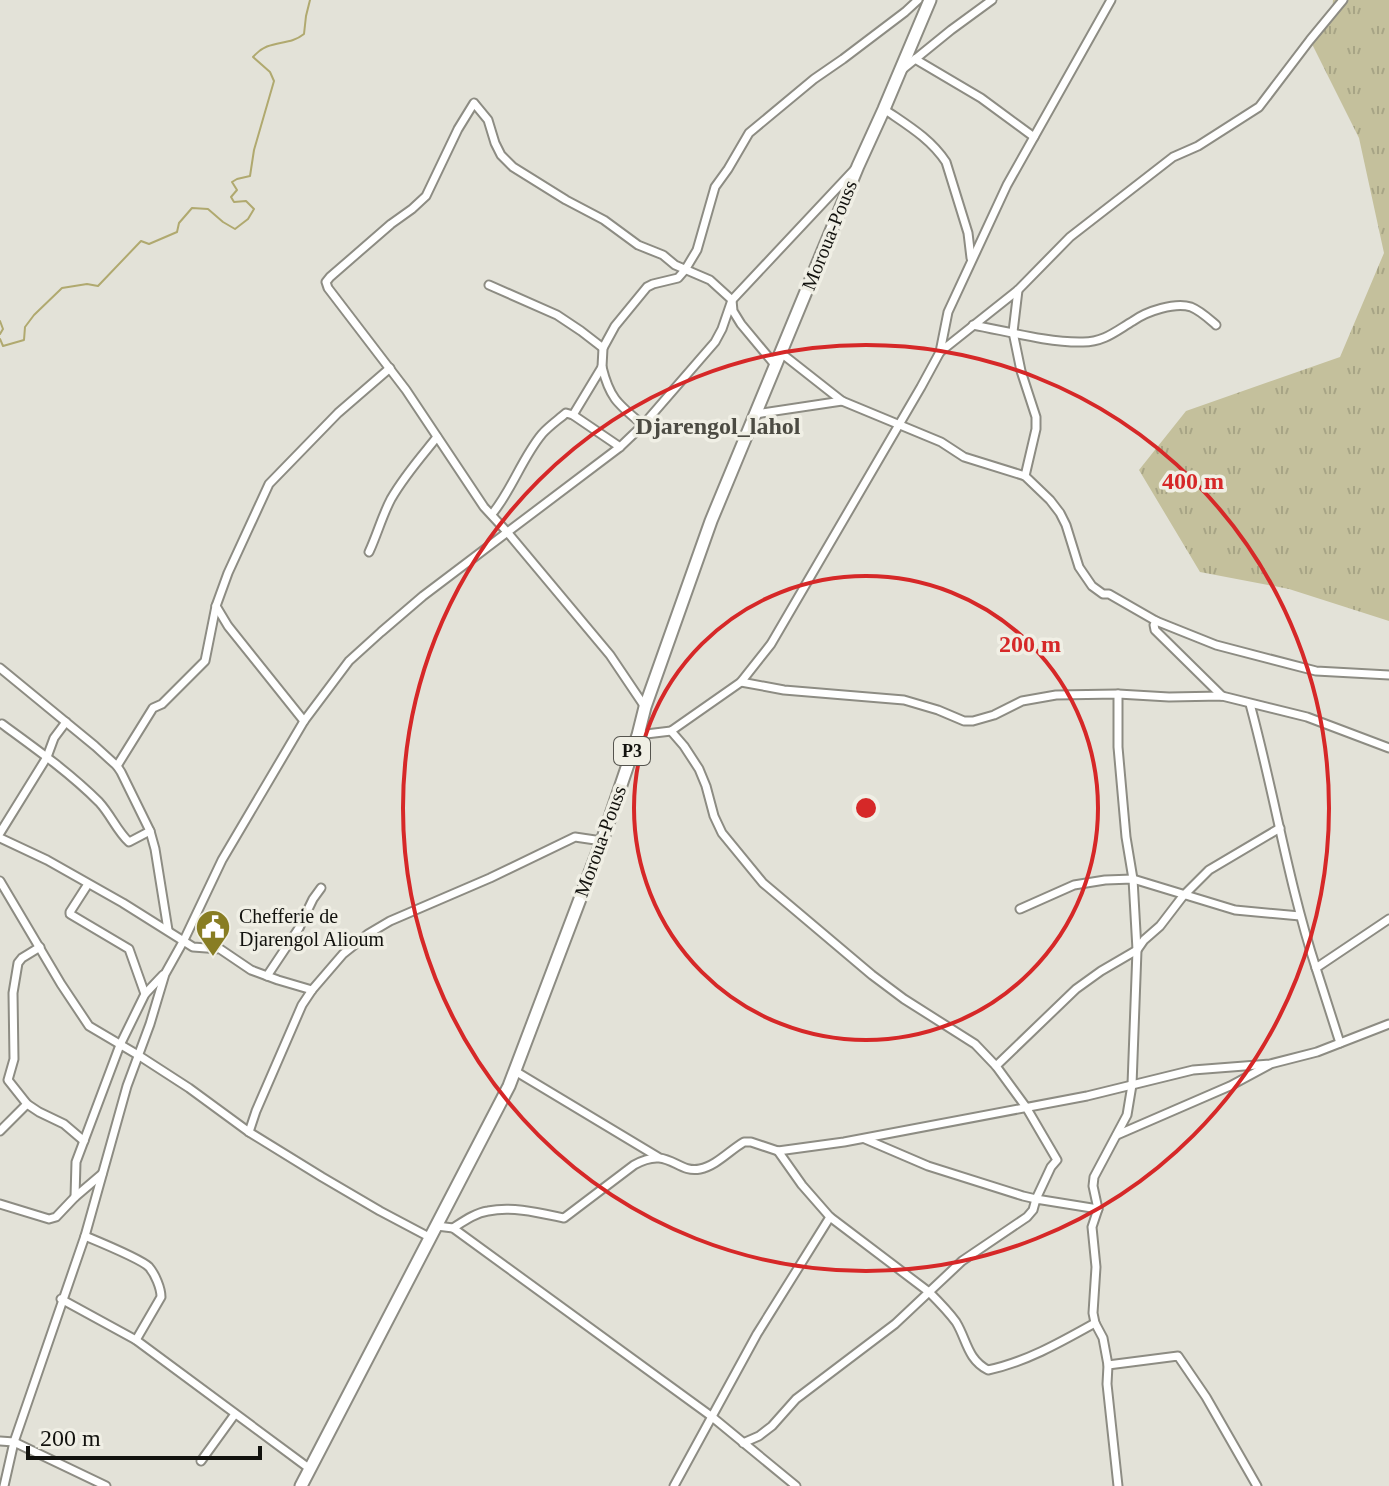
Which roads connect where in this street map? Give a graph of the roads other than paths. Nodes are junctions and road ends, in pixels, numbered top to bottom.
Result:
1 (918, 0) edge
2 (930, 0) edge
3 (992, 0) edge
4 (1111, 0) edge
5 (1343, 0) edge
6 (915, 59) junction
7 (901, 70) junction
8 (884, 109) junction
9 (1034, 137) junction
10 (858, 166) junction
11 (971, 261) junction
12 (685, 270) junction
13 (489, 285) dead end
14 (1018, 290) junction
15 (732, 300) junction
16 (973, 325) junction
17 (1216, 325) dead end
18 (1013, 332) junction
19 (603, 348) junction
20 (940, 352) junction
21 (781, 353) junction
22 (776, 366) junction
23 (602, 367) junction
24 (390, 368) junction
25 (842, 401) junction
26 (755, 414) junction
27 (573, 415) junction
28 (898, 424) junction
29 (643, 425) junction
30 (437, 437) junction
31 (620, 447) junction
32 (1025, 476) junction
33 (492, 514) junction
34 (508, 533) junction
35 (369, 552) dead end
36 (216, 606) junction
37 (1156, 621) junction
38 (0, 668) edge
39 (1389, 675) edge
40 (741, 682) junction
41 (1118, 694) junction
42 (1222, 696) junction
43 (1250, 704) junction
44 (645, 707) junction
45 (304, 721) junction
46 (66, 722) junction
47 (2, 724) edge
48 (671, 731) junction
49 (638, 735) junction
50 (1389, 748) edge
51 (47, 757) junction
52 (117, 766) junction
53 (1280, 828) junction
54 (150, 831) junction
55 (0, 836) edge
56 (602, 841) junction
57 (1133, 879) junction
58 (0, 881) edge
59 (88, 884) junction
60 (321, 888) dead end
61 (1183, 896) junction
62 (1020, 909) dead end
63 (1300, 916) junction
64 (1389, 919) edge
65 (168, 930) junction
66 (184, 940) junction
67 (40, 947) junction
68 (1137, 950) junction
69 (1316, 968) junction
70 (165, 974) junction
71 (267, 976) junction
72 (312, 990) junction
73 (145, 994) junction
74 (1389, 1024) edge
75 (1340, 1043) junction
76 (120, 1045) junction
77 (138, 1055) junction
78 (1270, 1064) junction
79 (996, 1066) junction
80 (515, 1071) junction
81 (0, 1075) edge
82 (8, 1080) junction
83 (1132, 1085) junction
84 (27, 1104) junction
85 (1026, 1107) junction
86 (0, 1117) edge
87 (12, 1119) junction
88 (0, 1131) edge
89 (249, 1132) junction
90 (1116, 1135) junction
91 (863, 1139) junction
92 (84, 1141) junction
93 (778, 1151) junction
94 (658, 1157) junction
95 (103, 1173) junction
96 (75, 1197) junction
97 (1036, 1199) junction
98 (0, 1204) edge
99 (1098, 1209) junction
100 (830, 1217) junction
101 (437, 1226) junction
102 (453, 1228) junction
103 (85, 1236) junction
104 (431, 1238) junction
105 (929, 1292) junction
106 (61, 1299) junction
107 (1095, 1323) junction
108 (136, 1340) junction
109 (1108, 1365) junction
110 (235, 1414) junction
111 (711, 1416) junction
112 (0, 1441) edge
113 (14, 1442) junction
114 (743, 1443) junction
115 (201, 1461) dead end
116 (310, 1469) junction
117 (4, 1486) edge
118 (106, 1486) edge
119 (301, 1486) edge
120 (674, 1486) edge
121 (796, 1486) edge
122 (1118, 1486) edge
123 (1257, 1486) edge

1 - 12 street
2 - 7 main road, Moroua-Pouss / P3
3 - 6 street
4 - 9 street
5 - 14 street
6 - 7 street
6 - 9 street
7 - 8 main road, Moroua-Pouss / P3
8 - 10 main road, Moroua-Pouss / P3
8 - 11 street
9 - 11 street
10 - 15 street
10 - 21 main road, Moroua-Pouss / P3
11 - 20 street
12 - 15 street
12 - 19 street
12 - 24 street
13 - 19 street
14 - 16 street
14 - 18 street
15 - 22 street
15 - 29 street
16 - 18 street
16 - 20 street
17 - 18 street
18 - 32 street
19 - 23 street
20 - 28 street
21 - 22 main road, Moroua-Pouss / P3
21 - 25 street
22 - 26 main road, Moroua-Pouss / P3
23 - 27 street
23 - 29 street
24 - 30 street
24 - 36 street
25 - 26 street
25 - 28 street
26 - 44 main road, Moroua-Pouss / P3
27 - 31 street
27 - 33 street
28 - 32 street
28 - 40 street
29 - 31 street
30 - 33 street
30 - 35 street
31 - 34 street
32 - 37 street
33 - 34 street
34 - 44 street
34 - 45 street
36 - 45 street
36 - 52 street
37 - 39 street
37 - 42 street
38 - 46 street
40 - 41 street
40 - 48 street
41 - 42 street
41 - 57 street
42 - 43 street
43 - 50 street
43 - 53 street
44 - 49 main road, Moroua-Pouss / P3
45 - 66 street
46 - 51 street
46 - 52 street
47 - 51 street
48 - 49 street
48 - 79 street
49 - 56 main road, Moroua-Pouss / P3
51 - 54 street
51 - 55 street
52 - 54 street
53 - 61 street
53 - 63 street
54 - 65 street
55 - 59 street
56 - 72 street
56 - 80 main road, Moroua-Pouss / P3
57 - 61 street
57 - 62 street
57 - 68 street
58 - 67 street
59 - 65 street
59 - 73 street
60 - 71 street
61 - 63 street
61 - 68 street
63 - 69 street
64 - 69 street
65 - 66 street
66 - 70 street
66 - 71 street
67 - 76 street
67 - 82 street
68 - 79 street
68 - 83 street
69 - 75 street
70 - 73 street
70 - 77 street
71 - 72 street
72 - 89 street
73 - 76 street
74 - 75 street
75 - 78 street
76 - 77 street
76 - 92 street
77 - 89 street
77 - 95 street
78 - 83 street
78 - 90 street
79 - 85 street
80 - 94 street
80 - 101 main road, Moroua-Pouss / P3
81 - 82 street
82 - 84 street
83 - 85 street
83 - 90 street
84 - 87 street
84 - 92 street
85 - 91 street
85 - 97 street
86 - 87 street
87 - 88 street
89 - 104 street
90 - 99 street
91 - 93 street
91 - 97 street
92 - 96 street
93 - 94 street
93 - 100 street
94 - 102 street
95 - 96 street
95 - 103 street
96 - 98 street
97 - 99 street
97 - 105 street
99 - 107 street
100 - 105 street
100 - 111 street
101 - 102 street
101 - 104 main road, Moroua-Pouss / P3
102 - 111 street
103 - 106 street
103 - 108 street
104 - 116 main road, Moroua-Pouss / P3
105 - 107 street
105 - 114 street
106 - 108 street
106 - 113 street
107 - 109 street
108 - 110 street
109 - 122 street
109 - 123 street
110 - 115 street
110 - 116 street
111 - 114 street
111 - 120 street
112 - 113 street
113 - 117 street
113 - 118 street
114 - 121 street
116 - 119 main road, Moroua-Pouss / P3

